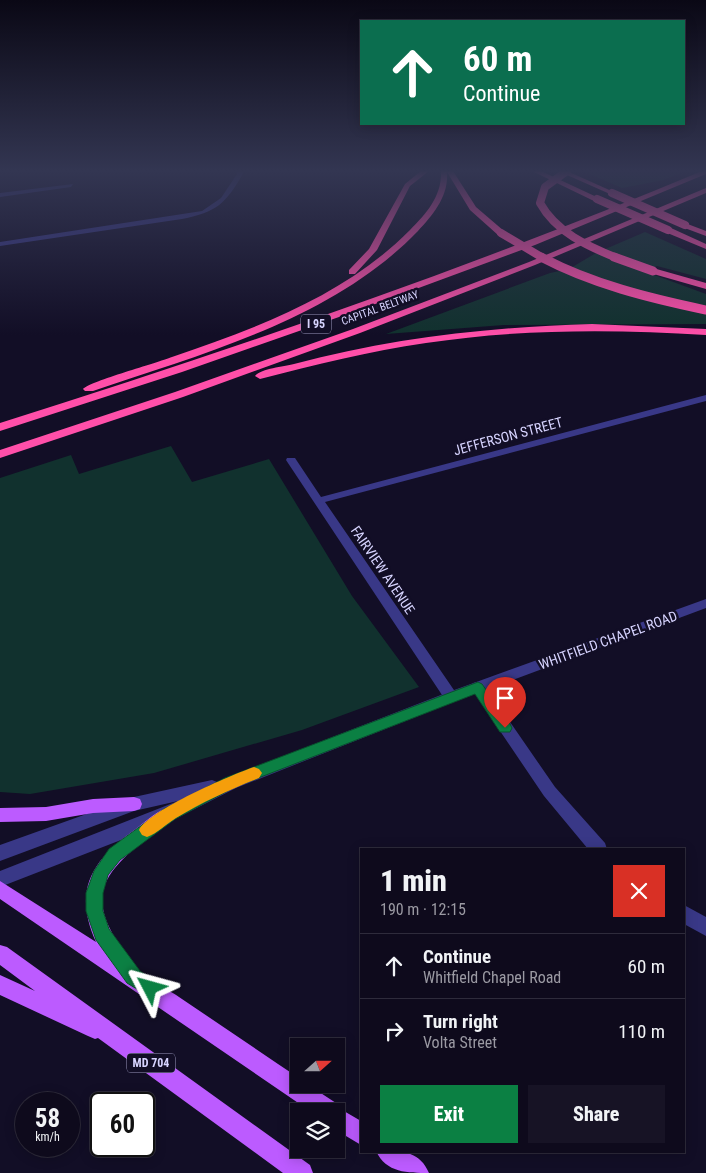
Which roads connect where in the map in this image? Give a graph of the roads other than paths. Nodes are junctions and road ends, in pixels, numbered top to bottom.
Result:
1 (123, 226) edge
2 (386, 226) edge
3 (420, 226) edge
4 (493, 226) edge
5 (556, 226) edge
6 (578, 226) edge
7 (623, 226) edge
8 (658, 226) edge
9 (687, 226) edge
10 (706, 233) edge
11 (0, 244) edge
12 (706, 247) edge
13 (706, 286) edge
14 (706, 310) edge
15 (258, 328) junction
16 (706, 332) edge
17 (706, 398) edge
18 (167, 399) junction
19 (0, 419) edge
20 (0, 427) edge
21 (0, 454) edge
22 (291, 460) dead end
23 (318, 501) junction
24 (706, 603) edge
25 (478, 687) junction
26 (451, 697) junction
27 (230, 783) junction
28 (134, 804) junction
29 (169, 814) junction
30 (0, 815) edge
31 (598, 848) edge
32 (0, 853) edge
33 (0, 879) edge
34 (0, 889) edge
35 (685, 915) edge
36 (706, 927) edge
37 (0, 954) edge
38 (133, 977) junction
39 (0, 985) edge
40 (122, 1042) junction
41 (316, 1103) edge
42 (345, 1123) edge
43 (360, 1133) edge
44 (390, 1153) edge
45 (302, 1173) edge
46 (418, 1173) edge

1 - 11 street
2 - 15 highway
3 - 15 highway
4 - 14 highway, bridge
5 - 13 highway, bridge
6 - 20 highway, CAPITAL BELTWAY / I 95
7 - 18 highway, CAPITAL BELTWAY / I 95
8 - 12 highway, bridge
9 - 10 highway, bridge
15 - 19 highway
16 - 18 highway
17 - 23 street, JEFFERSON STREET
18 - 21 highway, CAPITAL BELTWAY / I 95
22 - 23 street, FAIRVIEW AVENUE
23 - 26 street, FAIRVIEW AVENUE
24 - 25 street, WHITFIELD CHAPEL ROAD
25 - 26 street, WHITFIELD CHAPEL ROAD
25 - 31 street
26 - 27 street, WHITFIELD CHAPEL ROAD
27 - 28 street, WHITFIELD CHAPEL ROAD
27 - 29 street, WHITFIELD CHAPEL ROAD
28 - 30 main road
28 - 32 street, WHITFIELD CHAPEL ROAD
29 - 33 street, WHITFIELD CHAPEL ROAD
29 - 38 main road
34 - 38 main road
35 - 36 street
37 - 40 main road, MD 704
38 - 41 main road
39 - 40 main road
40 - 45 main road, MD 704
42 - 43 main road
44 - 46 main road

